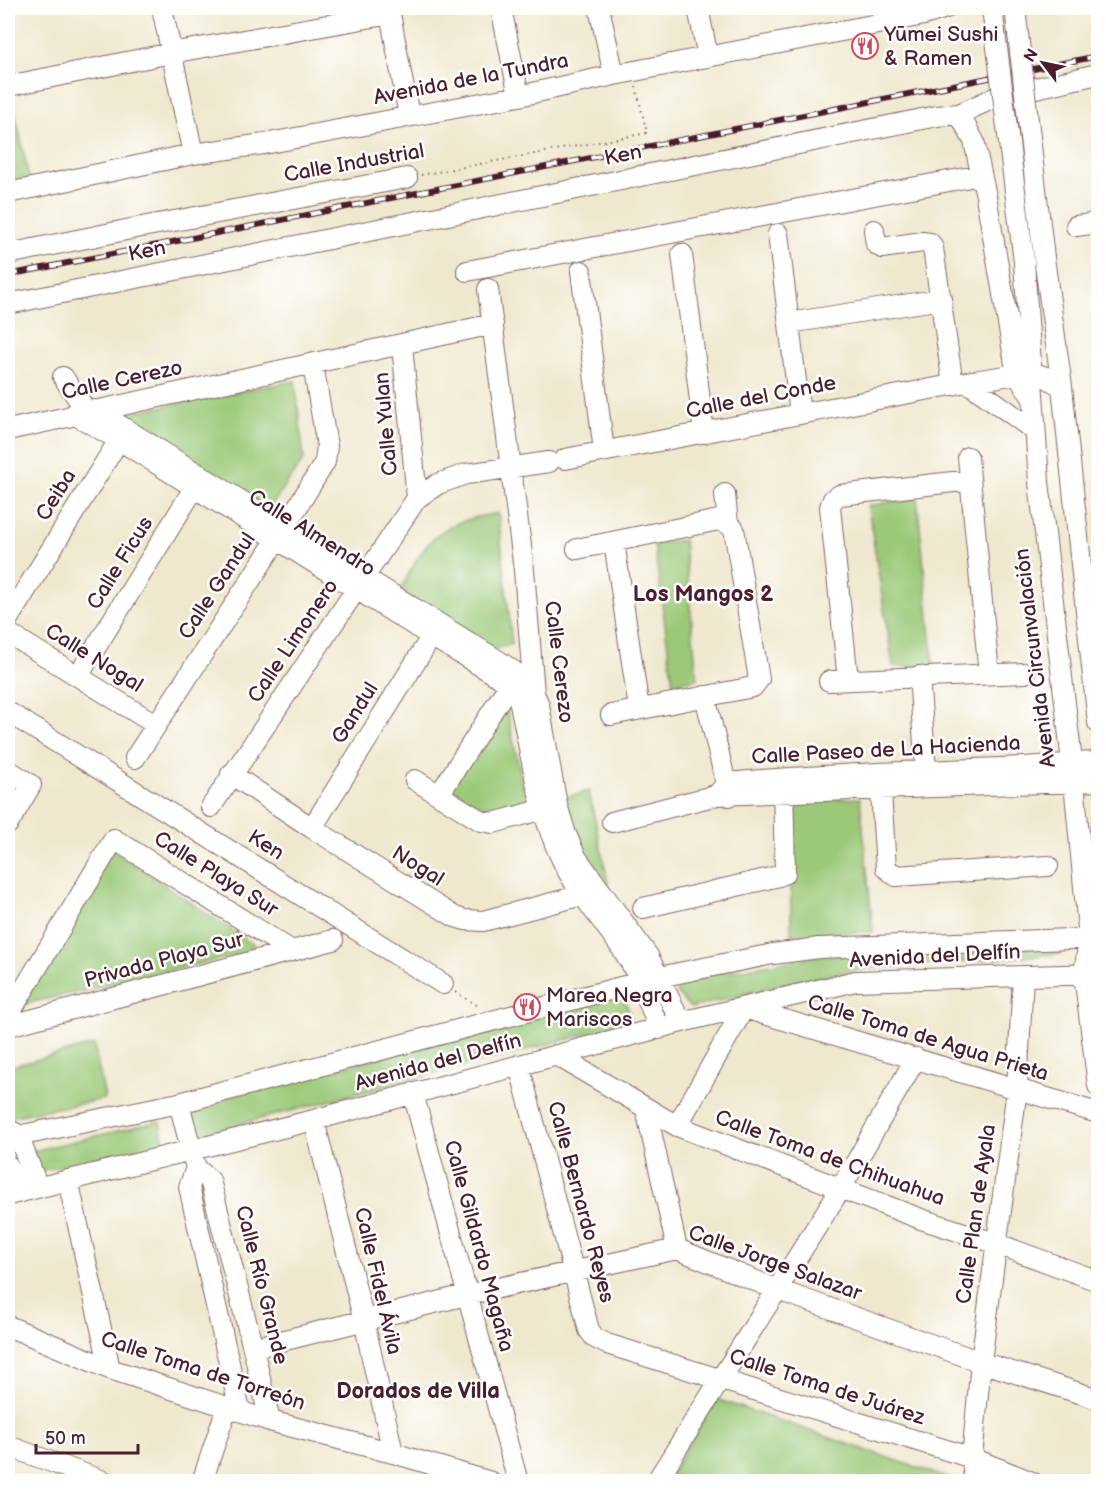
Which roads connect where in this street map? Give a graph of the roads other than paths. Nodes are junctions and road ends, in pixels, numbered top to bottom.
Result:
1 (162, 8) edge
2 (501, 8) edge
3 (599, 8) edge
4 (698, 8) edge
5 (887, 8) edge
6 (992, 8) edge
7 (1015, 8) edge
8 (938, 10) edge
9 (389, 11) edge
10 (171, 52) junction
11 (708, 57) junction
12 (623, 73) junction
13 (1098, 74) edge
14 (8, 86) edge
15 (519, 96) junction
16 (959, 114) junction
17 (409, 116) junction
18 (194, 154) junction
19 (981, 175) junction
20 (407, 178) road end
21 (8, 193) edge
22 (1098, 223) edge
23 (1076, 226) dead end
24 (874, 230) dead end
25 (778, 234) dead end
26 (8, 254) edge
27 (682, 254) dead end
28 (467, 271) dead end
29 (581, 272) dead end
30 (488, 289) dead end
31 (942, 299) junction
32 (8, 304) edge
33 (789, 323) junction
34 (493, 324) junction
35 (402, 345) junction
36 (312, 365) junction
37 (1024, 373) junction
38 (63, 377) dead end
39 (960, 383) junction
40 (1062, 387) junction
41 (85, 412) junction
42 (800, 414) junction
43 (13, 429) edge
44 (1035, 431) junction
45 (704, 433) junction
46 (125, 435) junction
47 (8, 446) edge
48 (604, 451) junction
49 (968, 457) dead end
50 (557, 461) joint
51 (512, 466) junction
52 (970, 480) junction
53 (199, 482) junction
54 (725, 494) dead end
55 (417, 498) junction
56 (728, 524) junction
57 (281, 533) junction
58 (614, 542) junction
59 (577, 549) dead end
60 (361, 583) junction
61 (8, 619) edge
62 (435, 630) junction
63 (8, 633) edge
64 (530, 636) junction
65 (499, 661) junction
66 (1025, 673) dead end
67 (989, 674) junction
68 (78, 676) junction
69 (919, 676) junction
70 (521, 692) junction
71 (705, 696) junction
72 (639, 709) junction
73 (8, 712) edge
74 (611, 715) dead end
75 (1098, 723) edge
76 (155, 724) junction
77 (135, 758) dead end
78 (1072, 762) junction
79 (1098, 762) edge
80 (8, 770) edge
81 (231, 774) junction
82 (1030, 775) junction
83 (926, 778) junction
84 (415, 780) dead end
85 (1098, 781) edge
86 (880, 782) junction
87 (1074, 783) junction
88 (784, 786) junction
89 (725, 791) junction
90 (439, 795) junction
91 (211, 807) dead end
92 (550, 807) junction
93 (612, 822) dead end
94 (8, 824) edge
95 (312, 828) junction
96 (1048, 866) dead end
97 (591, 893) junction
98 (643, 908) dead end
99 (1094, 939) edge
100 (333, 940) dead end
101 (292, 951) junction
102 (1091, 974) edge
103 (1023, 976) junction
104 (659, 977) junction
105 (640, 982) junction
106 (443, 984) road end
107 (744, 1008) junction
108 (8, 1016) edge
109 (681, 1022) junction
110 (8, 1026) edge
111 (659, 1029) junction
112 (556, 1055) junction
113 (916, 1058) junction
114 (519, 1065) junction
115 (1098, 1086) edge
116 (1017, 1089) junction
117 (413, 1093) junction
118 (179, 1103) junction
119 (646, 1109) junction
120 (1098, 1113) edge
121 (314, 1120) junction
122 (677, 1126) junction
123 (11, 1134) edge
124 (193, 1159) junction
125 (8, 1166) edge
126 (68, 1180) junction
127 (841, 1188) junction
128 (22, 1192) edge
129 (995, 1243) junction
130 (677, 1249) junction
131 (574, 1271) junction
132 (1098, 1281) edge
133 (778, 1290) junction
134 (466, 1295) junction
135 (364, 1321) junction
136 (8, 1326) edge
137 (607, 1344) joint
138 (254, 1347) junction
139 (981, 1362) junction
140 (110, 1369) junction
141 (722, 1379) junction
142 (1098, 1399) edge
143 (234, 1409) junction
144 (270, 1421) junction
145 (8, 1446) edge
146 (393, 1453) junction
147 (972, 1458) junction
148 (106, 1482) edge
149 (202, 1482) edge
150 (490, 1482) edge
151 (518, 1482) edge
152 (656, 1482) edge
153 (974, 1482) edge
154 (1032, 1482) edge

1 - 10 street
2 - 15 street
3 - 12 street
4 - 11 street
5 - 8 street
6 - 37 street, Avenida Circunvalación, bridge
7 - 40 street, bridge
8 - 11 street, Avenida de la Tundra
9 - 10 street
9 - 17 street
10 - 14 street
10 - 18 street
11 - 12 street, Avenida de la Tundra
12 - 15 street, Avenida de la Tundra
13 - 16 street
15 - 17 street, Avenida de la Tundra
16 - 19 street
16 - 32 street, Ken
17 - 18 street, Avenida de la Tundra
18 - 21 street, Avenida de la Tundra
19 - 28 street
19 - 37 street
20 - 26 street, Calle Industrial
22 - 23 street
24 - 31 street
25 - 33 street
27 - 45 street
29 - 48 street
30 - 34 street, Calle Cerezo
31 - 33 street
31 - 39 street
33 - 42 street
34 - 35 street, Calle Cerezo
34 - 51 street, Calle Cerezo
35 - 36 street, Calle Cerezo
35 - 55 street, Calle Yulan
36 - 41 street, Calle Cerezo
36 - 57 street, Calle Gandul
37 - 39 street
37 - 40 street
37 - 44 street, Avenida Circunvalación
38 - 41 street, Calle Almendro
39 - 42 street, Calle del Conde
39 - 44 street
40 - 75 street
41 - 43 street, Calle Cerezo
41 - 46 street, Calle Almendro
42 - 45 street, Calle del Conde
43 - 47 street
44 - 78 street, Avenida Circunvalación
45 - 48 street, Calle del Conde
46 - 53 street, Calle Almendro
46 - 61 street, Ceiba
48 - 50 street, Calle del Conde
49 - 52 street
50 - 51 street, Calle Limonero
51 - 55 street, Calle Limonero
51 - 64 street, Calle Cerezo
52 - 67 street
52 - 69 street
53 - 57 street, Calle Almendro
53 - 68 street, Calle Ficus
54 - 56 street
55 - 60 street, Calle Limonero
56 - 58 street
56 - 71 street
57 - 60 street, Calle Almendro
57 - 76 street, Calle Gandul
58 - 59 street
58 - 72 street
60 - 62 street, Calle Almendro
60 - 81 street, Calle Limonero
62 - 65 street, Calle Almendro
62 - 70 street, Calle Almendro
62 - 95 street, Gandul
63 - 68 street, Calle Nogal
64 - 65 street
64 - 70 street, Calle Cerezo
65 - 70 street, Calle Almendro
66 - 67 street
67 - 69 street
68 - 76 street, Calle Nogal
69 - 83 street
70 - 90 street
70 - 92 street, Calle Cerezo
71 - 72 street
71 - 89 street
72 - 74 street
73 - 106 street, Ken
76 - 77 street, Calle Gandul
78 - 79 street, Calle Paseo de La Hacienda
78 - 82 street, Calle Paseo de La Hacienda
78 - 87 street, Avenida Circunvalación
80 - 94 street
81 - 91 street, Calle Limonero
81 - 95 street, Nogal
82 - 83 street, Calle Paseo de La Hacienda
82 - 87 street, Calle Paseo de La Hacienda
83 - 86 street, Calle Paseo de La Hacienda
84 - 90 street
85 - 87 street, Calle Paseo de La Hacienda
86 - 88 street, Calle Paseo de La Hacienda
86 - 96 street
87 - 99 street, Avenida Circunvalación
88 - 89 street, Calle Paseo de La Hacienda
88 - 98 street
89 - 93 street, Calle Paseo de La Hacienda
90 - 92 street
92 - 97 street, Calle Cerezo
95 - 97 street, Nogal
97 - 104 street, Calle Cerezo
97 - 105 street, Calle Cerezo
99 - 102 street, Avenida Circunvalación
99 - 104 street, Avenida del Delfín
100 - 101 street, Privada Playa Sur
101 - 108 street, Calle Playa Sur
101 - 110 street, Privada Playa Sur
102 - 103 street, Avenida del Delfín
102 - 115 street, Avenida Circunvalación
103 - 107 street, Avenida del Delfín
103 - 116 street, Calle Plan de Ayala
104 - 105 street, Avenida del Delfín
104 - 109 street
105 - 111 street
105 - 118 street, Avenida del Delfín
107 - 109 street, Avenida del Delfín
107 - 113 street, Calle Toma de Agua Prieta
107 - 122 street
109 - 111 street, Avenida del Delfín
111 - 112 street, Avenida del Delfín
112 - 114 street, Avenida del Delfín
112 - 119 street, Calle Toma de Chihuahua
113 - 116 street, Calle Toma de Agua Prieta
113 - 127 street
114 - 117 street, Avenida del Delfín
114 - 131 street, Calle Bernardo Reyes
116 - 120 street, Calle Toma de Agua Prieta
116 - 129 street, Calle Plan de Ayala
117 - 121 street, Avenida del Delfín
117 - 134 street, Calle Gildardo Magaña
118 - 123 street, Avenida del Delfín
118 - 124 street, Calle Río Grande
119 - 122 street, Calle Toma de Chihuahua
119 - 130 street
121 - 124 street, Avenida del Delfín
121 - 135 street, Calle Fidel Ávila
122 - 127 street, Calle Toma de Chihuahua
123 - 128 street
124 - 126 street, Avenida del Delfín
124 - 138 street, Calle Río Grande
124 - 143 street, Calle Río Grande
125 - 128 street
126 - 128 street, Avenida del Delfín
126 - 140 street
127 - 129 street, Calle Toma de Chihuahua
127 - 133 street
129 - 132 street, Calle Toma de Chihuahua
129 - 139 street, Calle Plan de Ayala
130 - 131 street, Calle Jorge Salazar
130 - 133 street, Calle Jorge Salazar
131 - 134 street, Calle Jorge Salazar
131 - 137 street, Calle Bernardo Reyes
133 - 139 street, Calle Jorge Salazar
133 - 141 street
134 - 135 street, Calle Jorge Salazar
134 - 151 street, Calle Gildardo Magaña
135 - 138 street, Calle Jorge Salazar
135 - 146 street, Calle Fidel Ávila
136 - 140 street, Calle Toma de Torreón
137 - 141 street, Calle Toma de Juárez
138 - 144 street, Calle Río Grande
139 - 142 street, Calle Jorge Salazar
139 - 147 street, Calle Plan de Ayala
140 - 143 street, Calle Toma de Torreón
141 - 147 street, Calle Toma de Juárez
141 - 152 street
143 - 144 street, Calle Toma de Torreón
143 - 149 street
144 - 146 street, Calle Toma de Torreón
145 - 148 street
146 - 150 street, Calle Toma de Torreón
147 - 153 street, Calle Plan de Ayala
147 - 154 street, Calle Toma de Juárez

